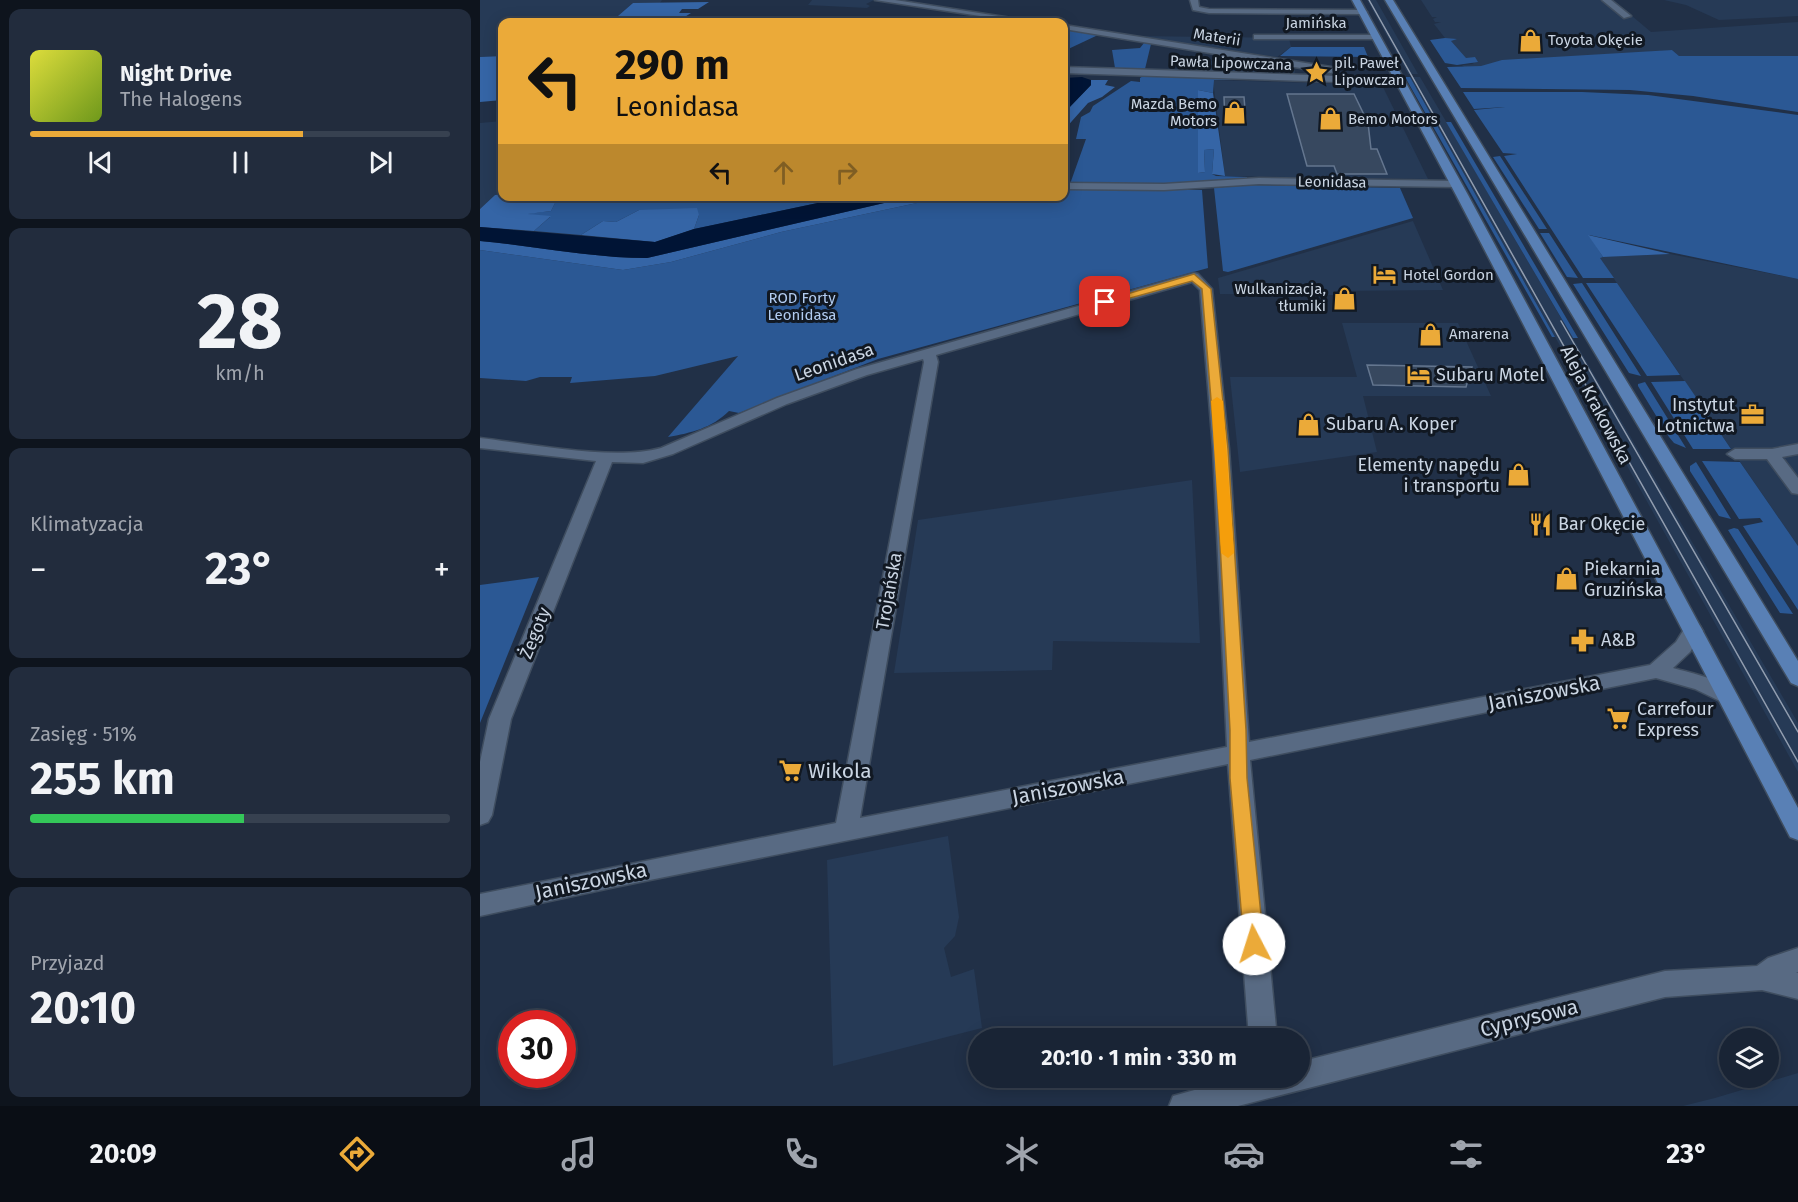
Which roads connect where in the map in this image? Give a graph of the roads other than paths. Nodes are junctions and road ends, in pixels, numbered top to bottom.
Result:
1 (879, 0) edge
2 (1194, 0) edge
3 (1389, 0) edge
4 (1606, 0) edge
5 (1359, 6) edge
6 (1627, 16) dead end
7 (1012, 18) edge
8 (1068, 28) edge
9 (1257, 37) dead end
10 (1376, 37) junction
11 (1068, 70) edge
12 (1364, 81) junction
13 (1398, 81) junction
14 (1456, 184) junction
15 (1068, 186) edge
16 (928, 352) junction
17 (480, 443) edge
18 (1798, 449) edge
19 (1735, 454) dead end
20 (1772, 454) junction
21 (606, 457) junction
22 (1798, 489) edge
23 (1693, 631) junction
24 (1656, 671) junction
25 (1798, 678) edge
26 (1728, 697) junction
27 (1238, 753) junction
28 (480, 815) edge
29 (846, 830) junction
30 (1798, 830) edge
31 (480, 905) edge
32 (1798, 960) edge
33 (1762, 978) junction
34 (1798, 986) edge
35 (1262, 1028) edge
36 (1310, 1074) edge
37 (1242, 1088) edge
38 (1183, 1106) edge

1 - 7 street
2 - 5 street
3 - 25 main road, Aleja Krakowska
4 - 6 street
5 - 10 main road, Aleja Krakowska
8 - 12 street, Materii
9 - 10 street, Jamińska
10 - 13 main road, Aleja Krakowska
11 - 12 street, Pawła Lipowczana
12 - 13 street, Pawła Lipowczana
13 - 14 main road, Aleja Krakowska
14 - 15 street, Leonidasa
14 - 23 main road, Aleja Krakowska
16 - 21 street, Leonidasa
16 - 27 street, Leonidasa
16 - 29 street, Trojańska
17 - 21 street, Leonidasa
18 - 20 street
19 - 20 street
20 - 22 street
21 - 28 street, Żegoty
23 - 24 street
23 - 26 main road, Aleja Krakowska
24 - 26 street, Janiszowska
24 - 27 street, Janiszowska
26 - 30 main road, Aleja Krakowska
27 - 29 street, Janiszowska
27 - 35 street
29 - 31 street, Janiszowska
32 - 33 street, Cyprysowa
33 - 34 street, Cyprysowa
33 - 36 street, Cyprysowa
37 - 38 street, Cyprysowa

